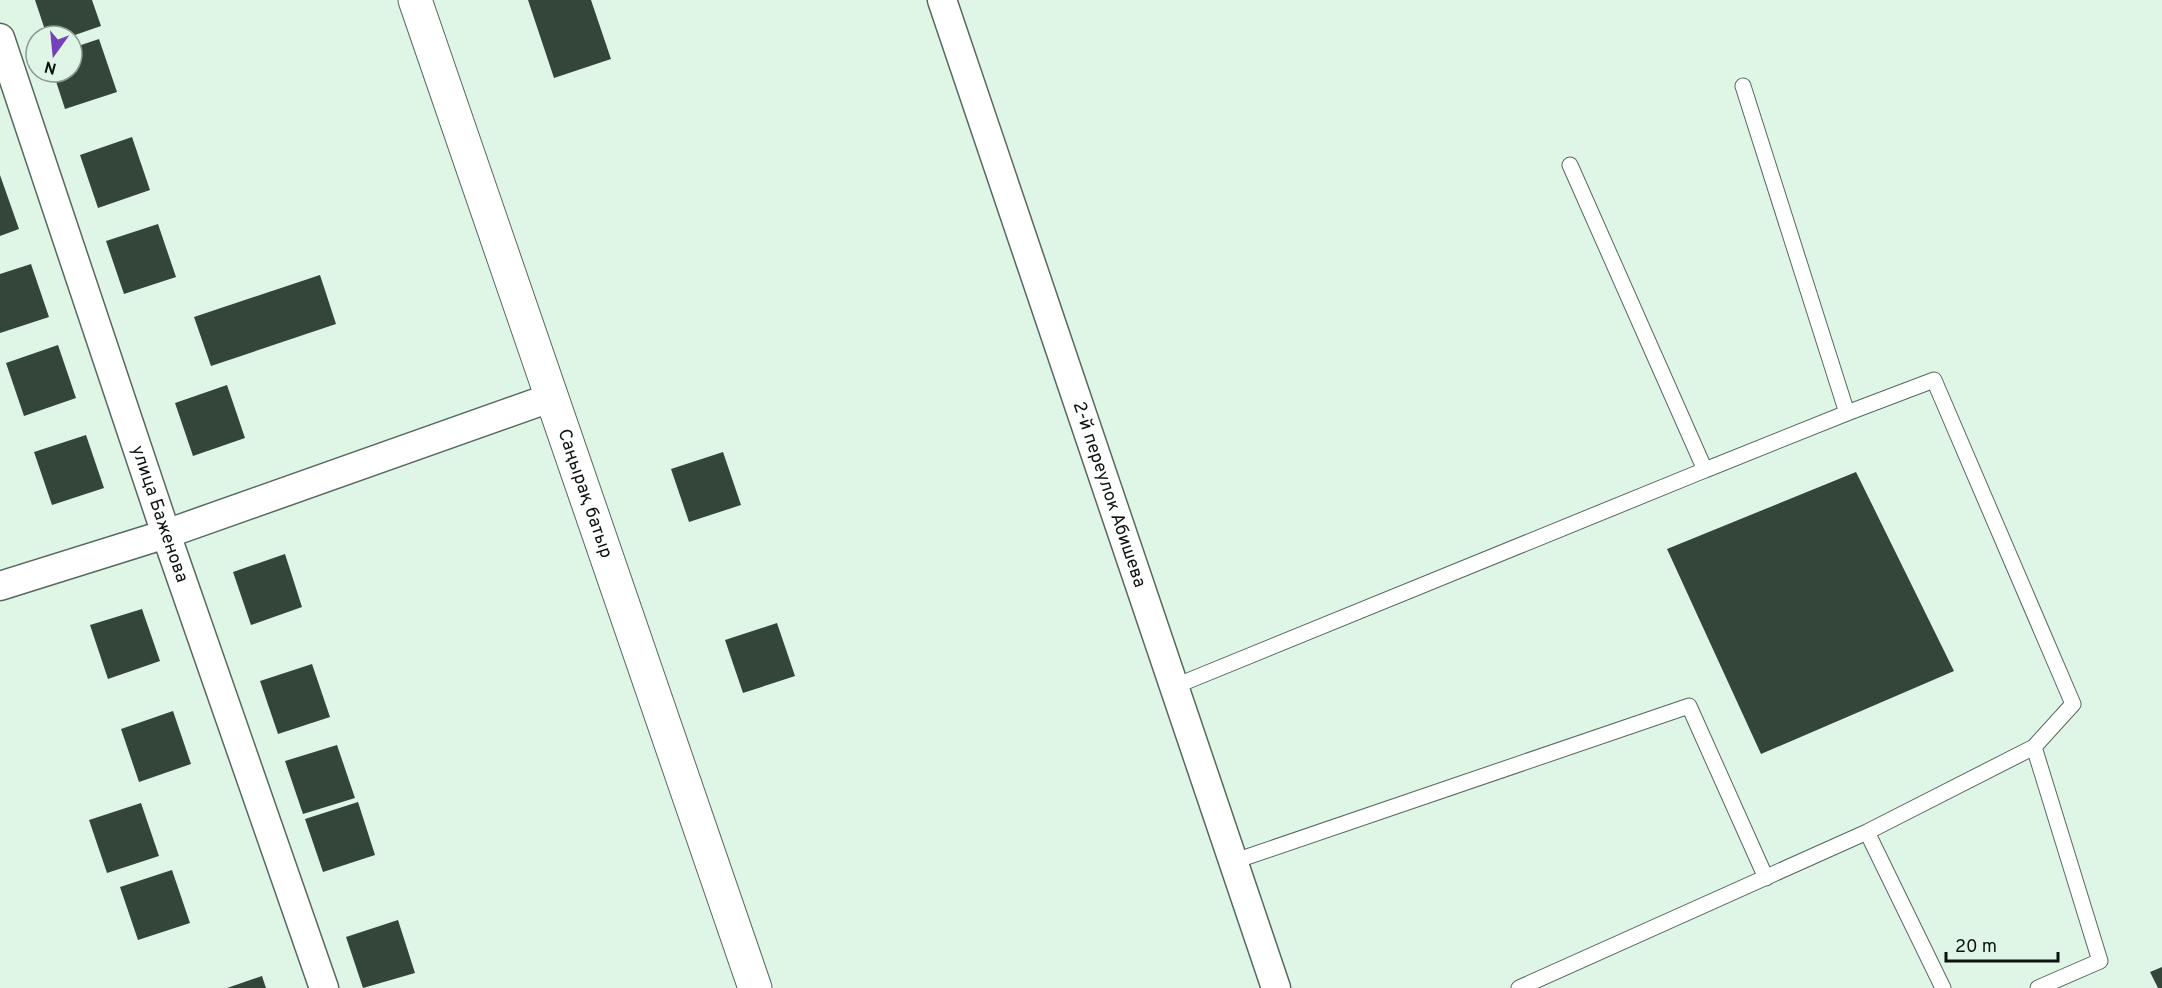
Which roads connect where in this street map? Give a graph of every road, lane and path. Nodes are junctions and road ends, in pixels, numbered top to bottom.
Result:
1 (415, 0) edge
2 (942, 0) edge
3 (0, 38) edge
4 (1743, 86) dead end
5 (1570, 165) dead end
6 (550, 398) junction
7 (1847, 413) junction
8 (1705, 470) junction
9 (166, 534) junction
10 (0, 586) edge
11 (1173, 687) junction
12 (2034, 747) junction
13 (1867, 832) junction
14 (1235, 861) junction
15 (1766, 878) junction
16 (324, 988) edge
17 (755, 988) edge
18 (1276, 988) edge
19 (1519, 988) edge
20 (1943, 988) edge
21 (2038, 988) edge

1 - 6 street, Саңырақ батыр
2 - 11 street, 2-й переулок Абишева
3 - 9 street, улица Баженова
4 - 7 lane
5 - 8 lane
6 - 9 street
6 - 17 street, Саңырақ батыр
7 - 8 lane
7 - 12 lane
8 - 11 lane
9 - 10 street
9 - 16 street, улица Баженова
11 - 14 street, 2-й переулок Абишева
12 - 13 lane
12 - 21 lane
13 - 15 lane
13 - 20 lane
14 - 15 lane
14 - 18 street, 2-й переулок Абишева
15 - 19 lane

